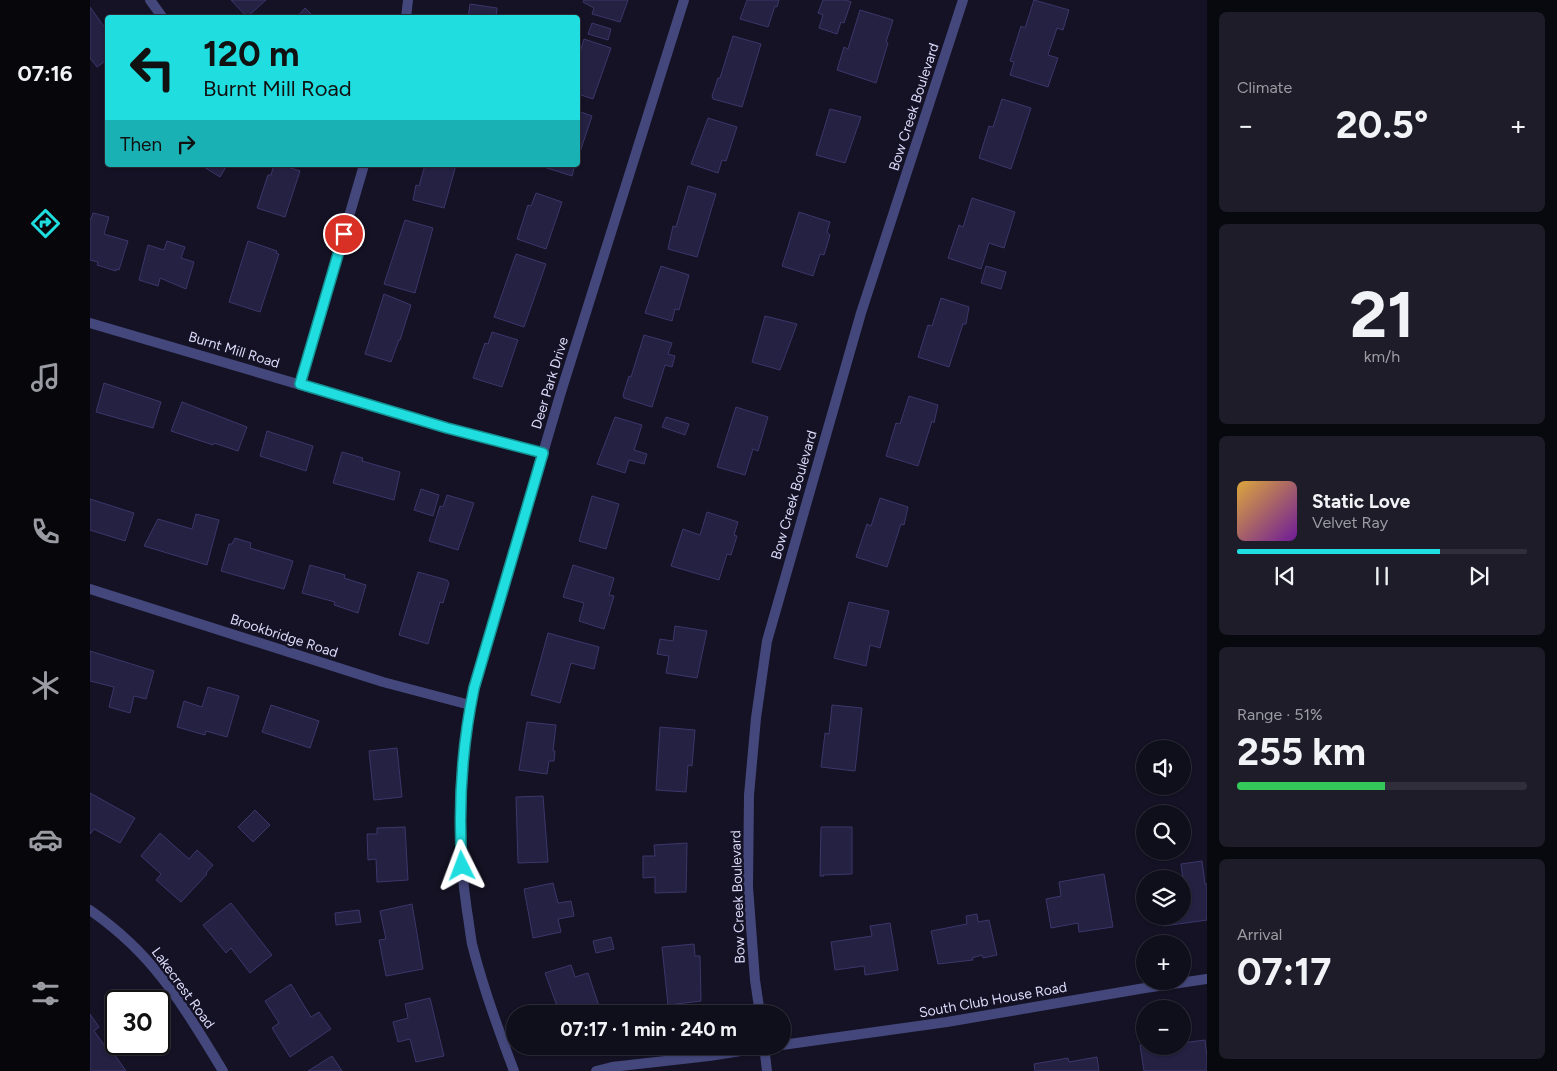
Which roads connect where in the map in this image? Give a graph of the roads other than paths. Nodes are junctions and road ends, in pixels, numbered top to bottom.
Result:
1 (150, 0) edge
2 (408, 0) edge
3 (684, 0) edge
4 (963, 0) edge
5 (161, 15) edge
6 (406, 15) edge
7 (363, 167) edge
8 (90, 323) edge
9 (300, 384) junction
10 (543, 453) junction
11 (90, 589) edge
12 (470, 705) junction
13 (90, 910) edge
14 (1207, 979) edge
15 (759, 1005) edge
16 (791, 1044) edge
17 (715, 1055) edge
18 (767, 1055) edge
19 (223, 1071) edge
20 (514, 1071) edge
21 (596, 1071) edge
22 (767, 1071) edge

1 - 5 street
2 - 6 street
3 - 10 street, Deer Park Drive
4 - 15 street, Bow Creek Boulevard
7 - 9 street
8 - 9 street, Burnt Mill Road
9 - 10 street, Burnt Mill Road
10 - 12 street, Deer Park Drive
11 - 12 street, Brookbridge Road
12 - 20 street, Deer Park Drive
13 - 19 street, Lakecrest Road
14 - 16 street, South Club House Road
17 - 21 street
18 - 22 street

